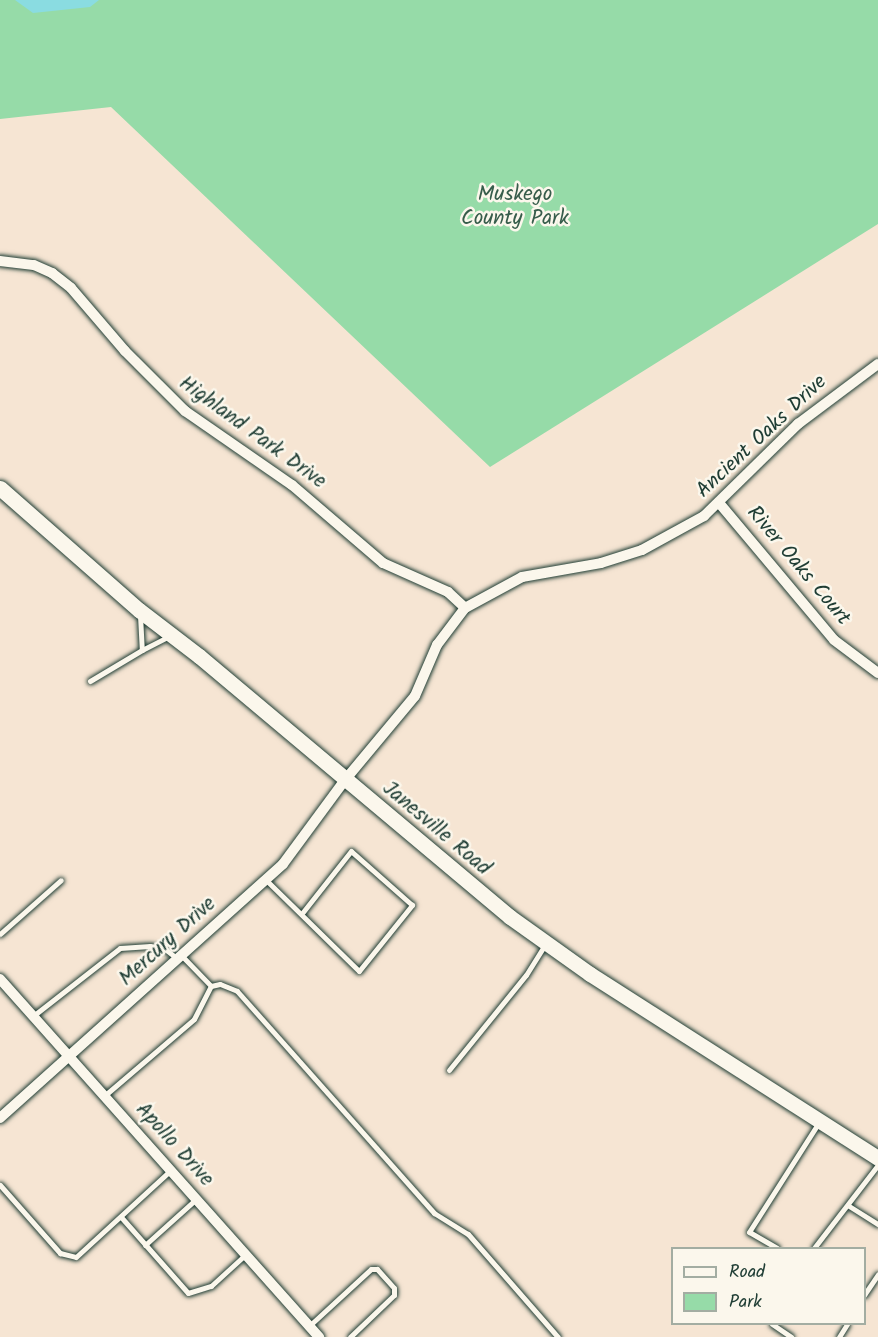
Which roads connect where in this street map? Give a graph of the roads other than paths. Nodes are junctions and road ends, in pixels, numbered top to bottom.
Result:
1 (0, 261) edge
2 (878, 364) edge
3 (0, 488) edge
4 (720, 504) junction
5 (465, 608) junction
6 (139, 610) junction
7 (173, 634) junction
8 (142, 650) junction
9 (878, 673) edge
10 (90, 681) dead end
11 (345, 780) junction
12 (61, 880) dead end
13 (266, 880) junction
14 (303, 912) junction
15 (0, 934) edge
16 (545, 942) junction
17 (180, 957) junction
18 (0, 979) edge
19 (211, 986) junction
20 (33, 1016) junction
21 (69, 1056) junction
22 (449, 1070) dead end
23 (104, 1096) junction
24 (0, 1118) edge
25 (820, 1120) junction
26 (878, 1158) edge
27 (878, 1165) edge
28 (170, 1171) junction
29 (0, 1185) edge
30 (196, 1200) junction
31 (849, 1206) junction
32 (120, 1217) junction
33 (878, 1224) edge
34 (146, 1245) junction
35 (775, 1247) edge
36 (815, 1247) edge
37 (245, 1254) junction
38 (878, 1274) edge
39 (866, 1293) edge
40 (775, 1325) edge
41 (309, 1326) junction
42 (319, 1337) edge
43 (350, 1337) edge
44 (558, 1337) edge
45 (791, 1337) edge

1 - 5 street, Highland Park Drive
2 - 4 street, Ancient Oaks Drive
3 - 6 main road, Janesville Road
4 - 5 street, Ancient Oaks Drive
4 - 9 street, River Oaks Court
5 - 11 street, Ancient Oaks Drive
6 - 7 main road, Janesville Road
6 - 8 lane
7 - 8 lane
7 - 11 main road, Janesville Road
8 - 10 lane
11 - 13 street, Mercury Drive
11 - 16 main road, Janesville Road
12 - 15 lane
13 - 14 lane
13 - 17 street, Mercury Drive
14 - 14 lane
16 - 22 lane
16 - 25 main road, Janesville Road
17 - 19 lane
17 - 20 lane
17 - 21 street, Mercury Drive
18 - 20 street, Apollo Drive
19 - 23 lane
19 - 44 lane
20 - 21 street, Apollo Drive
21 - 23 street, Apollo Drive
21 - 24 street, Mercury Drive
23 - 28 street, Apollo Drive
25 - 26 main road, Janesville Road
25 - 35 lane
27 - 31 lane
28 - 30 street, Apollo Drive
28 - 32 lane
29 - 32 lane
30 - 34 lane
30 - 37 street, Apollo Drive
31 - 33 lane
31 - 36 lane
32 - 34 lane
34 - 37 lane
37 - 41 street, Apollo Drive
38 - 39 lane
40 - 45 lane
41 - 42 street, Apollo Drive
41 - 43 lane

